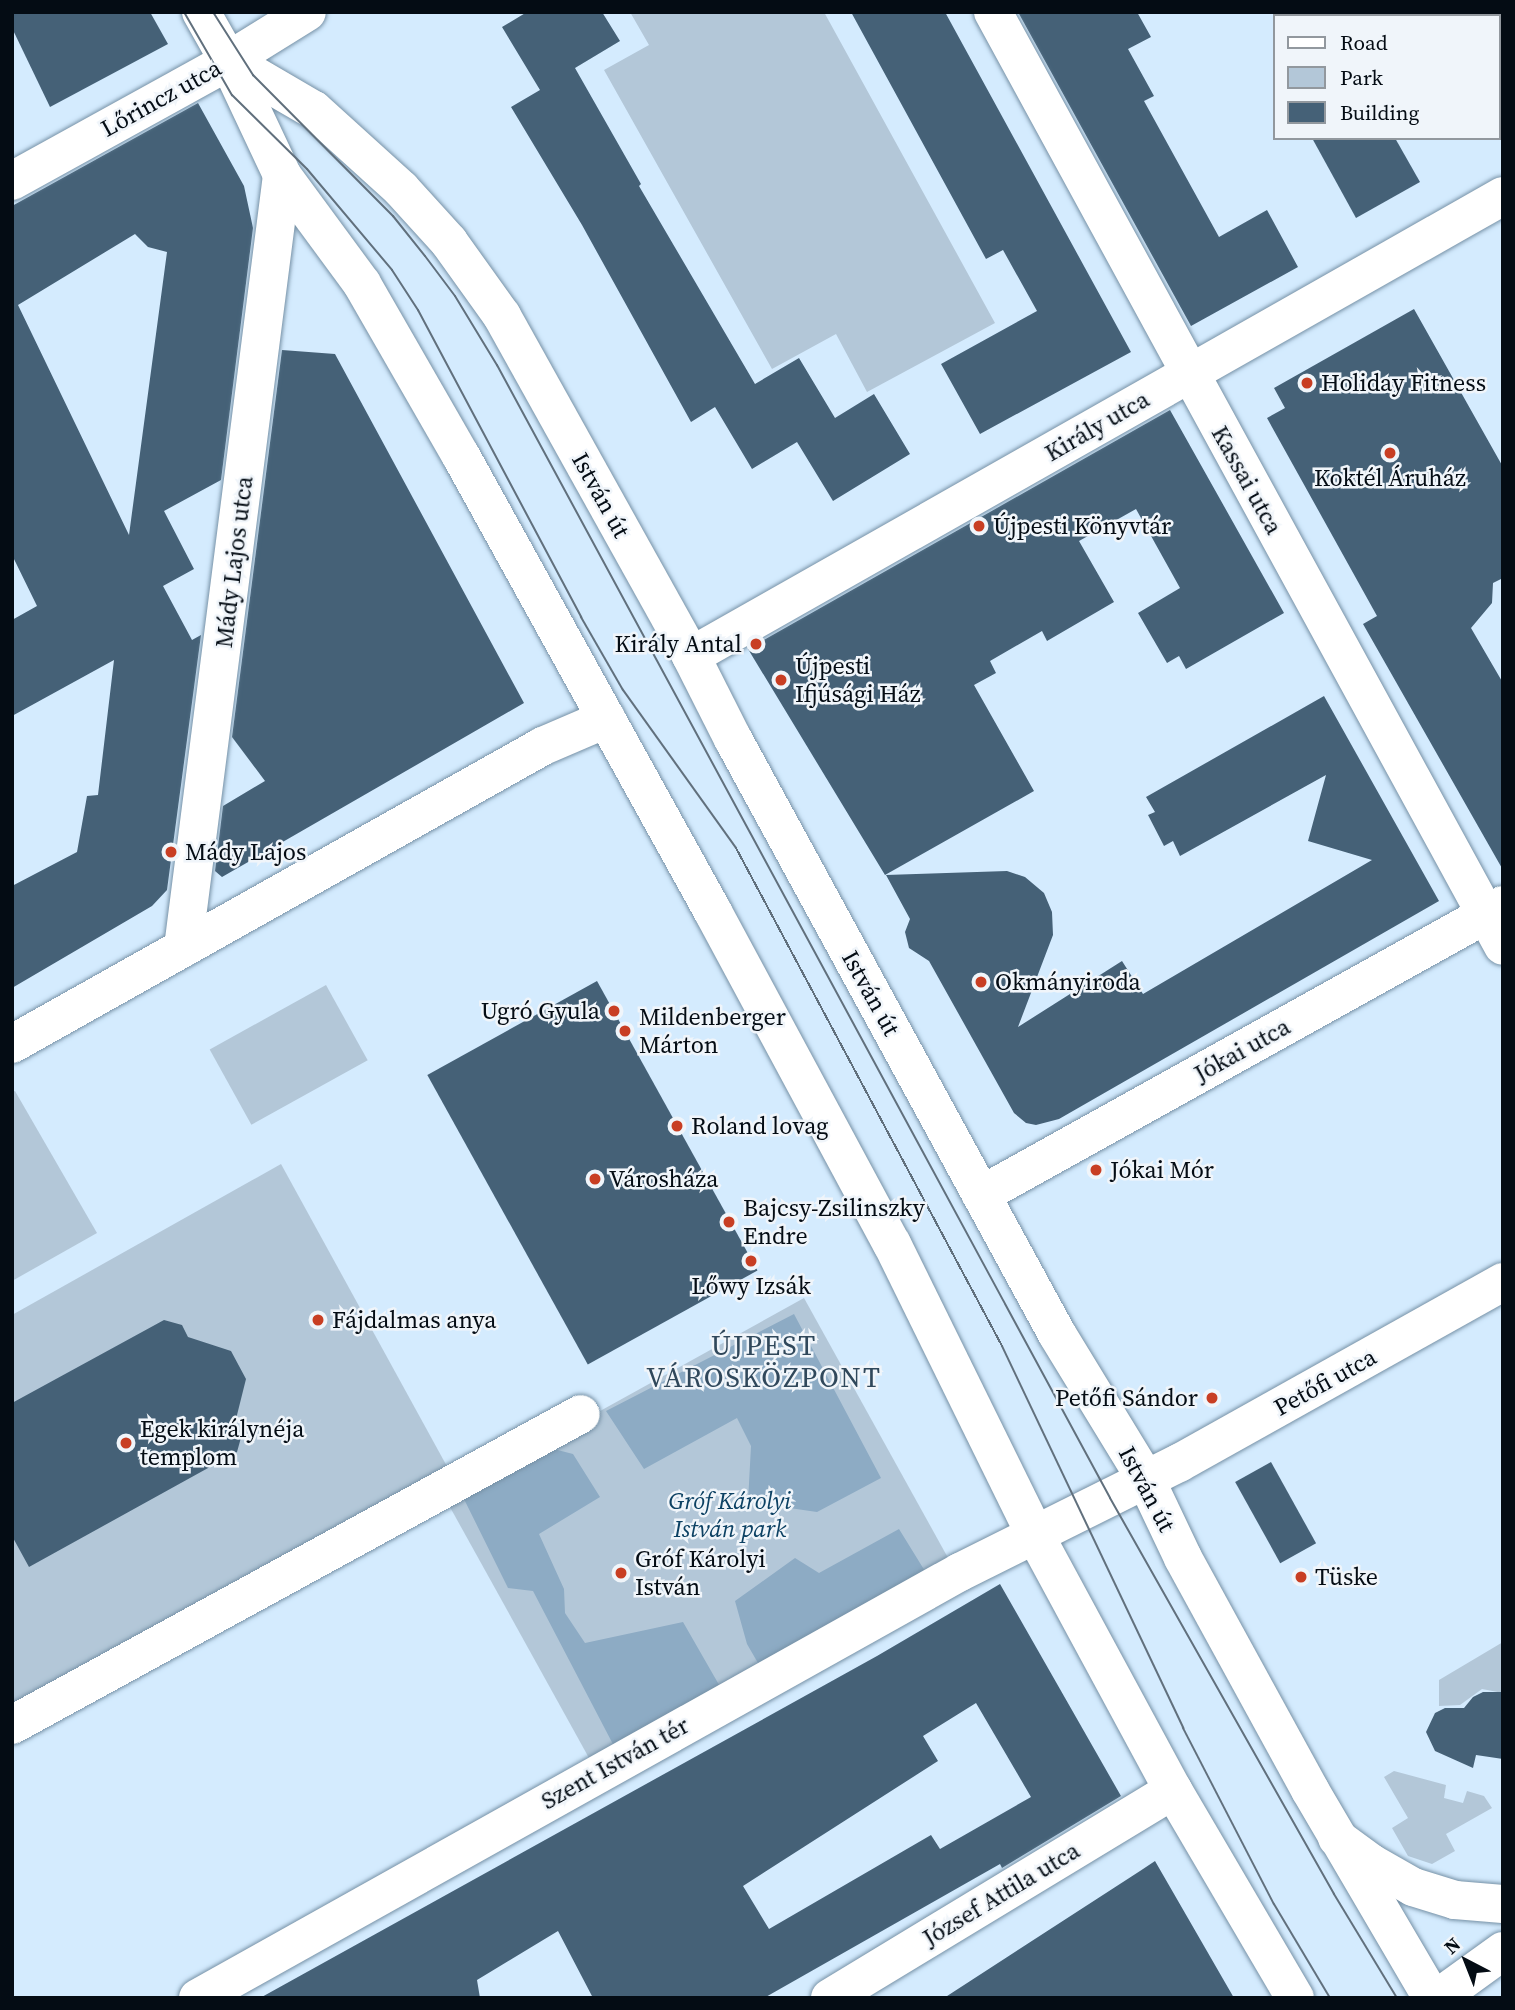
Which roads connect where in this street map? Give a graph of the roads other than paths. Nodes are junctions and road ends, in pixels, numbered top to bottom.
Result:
1 (201, 12) edge
2 (307, 12) edge
3 (993, 12) edge
4 (228, 60) junction
5 (282, 175) junction
6 (12, 181) edge
7 (1503, 196) edge
8 (1189, 374) junction
9 (691, 656) junction
10 (606, 719) junction
11 (1497, 922) edge
12 (183, 948) junction
13 (12, 1044) edge
14 (981, 1195) junction
15 (1503, 1282) edge
16 (581, 1414) dead end
17 (1146, 1480) junction
18 (1035, 1535) junction
19 (12, 1725) edge
20 (1173, 1790) junction
21 (1338, 1838) junction
22 (1503, 1905) edge
23 (1503, 1951) edge
24 (198, 1998) edge
25 (830, 1998) edge
26 (1295, 1998) edge
27 (1432, 1998) edge
28 (1438, 1998) edge

1 - 4 street
2 - 4 street, Lőrincz utca
3 - 8 street, Kassai utca
4 - 5 street
4 - 6 street, Lőrincz utca
4 - 9 street, István út
5 - 10 street
5 - 12 street, Mády Lajos utca
7 - 8 street, Király utca
8 - 9 street, Király utca
8 - 11 street, Kassai utca
9 - 14 street, István út
10 - 12 street
10 - 18 street
11 - 14 street, Jókai utca
12 - 13 street
14 - 17 street, István út
15 - 17 street, Petőfi utca
16 - 19 street
17 - 18 street, Petőfi utca
17 - 21 street, István út
18 - 20 street
18 - 24 street, Szent István tér
20 - 25 street, József Attila utca
20 - 26 street
21 - 22 street
21 - 27 street, István út
23 - 28 street

